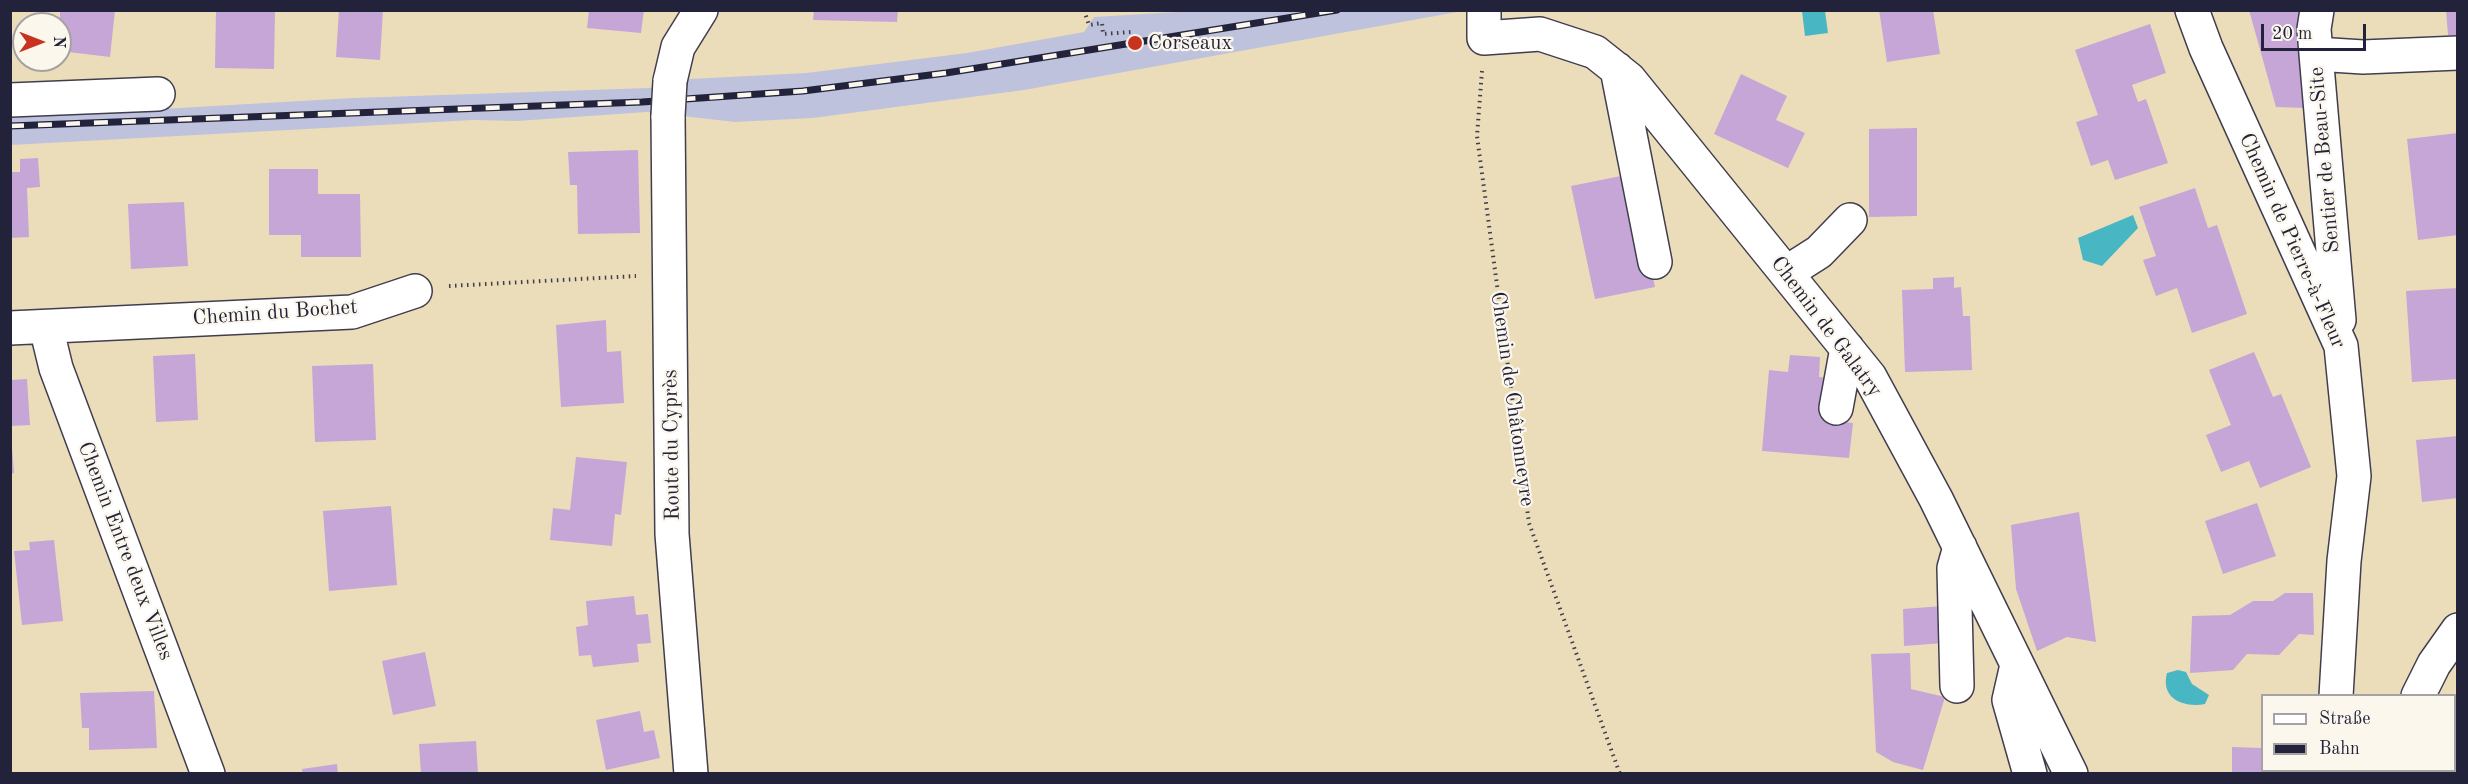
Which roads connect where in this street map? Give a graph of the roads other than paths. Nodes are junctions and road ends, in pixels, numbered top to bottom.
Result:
1 (701, 10) edge
2 (2192, 10) edge
3 (2317, 10) edge
4 (1484, 24) edge
5 (2457, 53) edge
6 (2316, 54) junction
7 (1617, 69) junction
8 (158, 94) dead end
9 (10, 100) edge
10 (1850, 220) dead end
11 (1655, 262) dead end
12 (1786, 273) junction
13 (415, 291) road end
14 (46, 327) junction
15 (10, 328) edge
16 (2342, 346) junction
17 (1847, 348) junction
18 (1836, 408) dead end
19 (1960, 547) junction
20 (2457, 630) edge
21 (2017, 665) junction
22 (1957, 686) dead end
23 (2336, 694) edge
24 (2419, 694) edge
25 (208, 774) edge
26 (691, 774) edge
27 (2030, 774) edge
28 (2071, 774) edge

1 - 26 street, Route du Cyprès, bridge
2 - 16 street, Chemin de Pierre-à-Fleur
3 - 6 street, Sentier de Beau-Site
4 - 7 street, Chemin de Galatry
5 - 6 street
6 - 16 street, Sentier de Beau-Site
7 - 11 street
7 - 12 street, Chemin de Galatry
8 - 9 street
10 - 12 street
12 - 17 street, Chemin de Galatry
13 - 14 street, Chemin du Bochet
14 - 15 street, Chemin du Bochet
14 - 25 street, Chemin Entre deux Villes
16 - 23 street, Chemin de Pierre-à-Fleur
17 - 18 street
17 - 19 street, Chemin de Galatry
19 - 21 street, Chemin de Galatry
19 - 22 street
20 - 24 street
21 - 27 street
21 - 28 street, Chemin de Galatry

